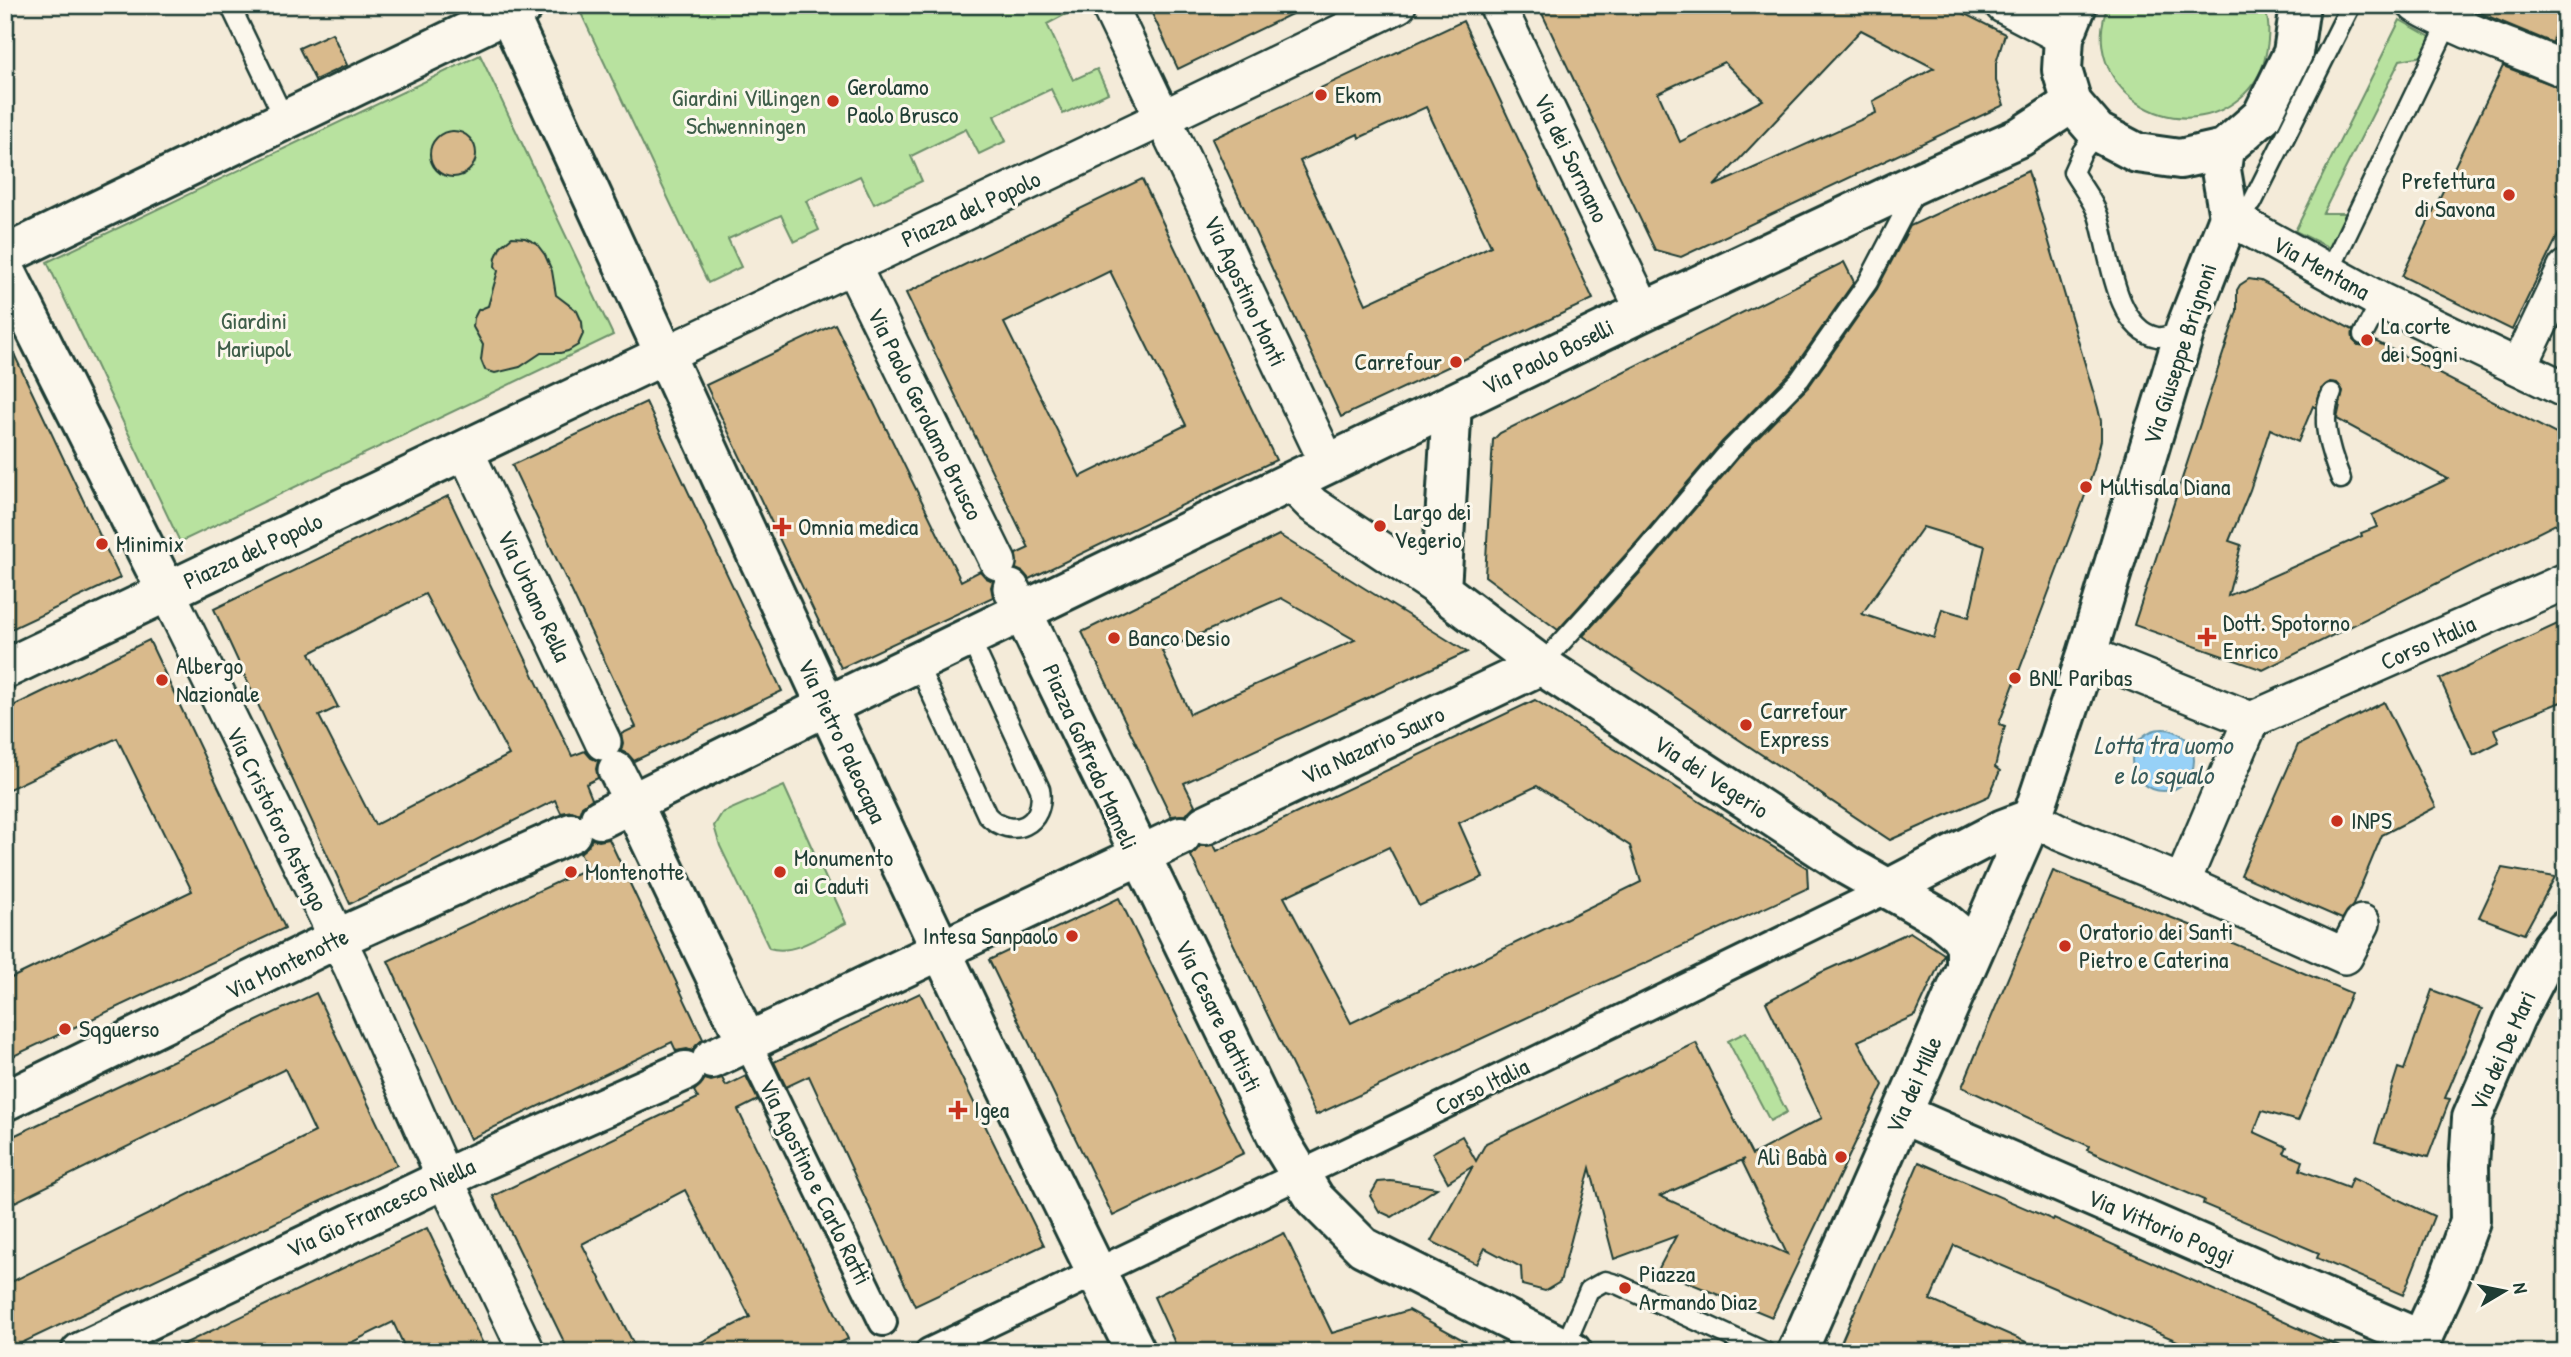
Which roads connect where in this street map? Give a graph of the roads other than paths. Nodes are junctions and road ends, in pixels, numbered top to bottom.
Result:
1 (230, 5) edge
2 (1110, 5) edge
3 (1398, 5) edge
4 (1497, 5) edge
5 (2003, 5) edge
6 (2300, 5) edge
7 (2351, 5) edge
8 (2416, 5) edge
9 (516, 9) edge
10 (2071, 21) edge
11 (2448, 24) junction
12 (2566, 70) edge
13 (2072, 103) junction
14 (1163, 118) junction
15 (285, 120) junction
16 (2096, 132) junction
17 (2224, 149) junction
18 (1920, 181) junction
19 (2229, 217) junction
20 (5, 255) edge
21 (852, 265) junction
22 (2566, 268) edge
23 (5, 269) edge
24 (2329, 272) junction
25 (2381, 301) junction
26 (1644, 311) junction
27 (2185, 330) junction
28 (2363, 335) dead end
29 (666, 354) junction
30 (2519, 367) junction
31 (2566, 390) edge
32 (2332, 393) dead end
33 (1452, 404) junction
34 (465, 450) junction
35 (1328, 464) junction
36 (2341, 479) dead end
37 (1290, 482) junction
38 (2566, 581) edge
39 (1011, 588) junction
40 (1441, 590) junction
41 (166, 592) junction
42 (970, 638) junction
43 (2087, 654) junction
44 (917, 663) junction
45 (1541, 665) junction
46 (5, 669) edge
47 (827, 706) junction
48 (2250, 720) junction
49 (2032, 818) junction
50 (601, 819) junction
51 (1140, 856) junction
52 (2182, 883) junction
53 (1888, 889) junction
54 (2362, 923) dead end
55 (2566, 930) edge
56 (336, 939) junction
57 (940, 951) junction
58 (1966, 967) junction
59 (747, 1042) junction
60 (5, 1101) edge
61 (1902, 1114) junction
62 (1298, 1175) junction
63 (445, 1179) junction
64 (1097, 1270) junction
65 (883, 1322) dead end
66 (2418, 1346) edge
67 (1796, 1349) edge
68 (1568, 1350) edge
69 (80, 1352) edge
70 (527, 1352) edge
71 (929, 1352) edge
72 (1136, 1352) edge

1 - 15 lane
2 - 14 street
3 - 14 street, Piazza del Popolo
4 - 26 street, Via dei Sormano
5 - 10 street
6 - 17 street
7 - 19 lane
8 - 11 street
9 - 15 street
9 - 29 street
10 - 13 street
11 - 12 street
11 - 24 lane
13 - 16 street
13 - 18 street, Via Paolo Boselli
14 - 21 street, Piazza del Popolo
14 - 35 street, Via Agostino Monti
15 - 20 street
16 - 17 street
16 - 27 lane
17 - 19 street
18 - 26 street, Via Paolo Boselli
18 - 45 lane
19 - 24 street, Via Mentana
19 - 27 street, Via Giuseppe Brignoni
21 - 29 street, Piazza del Popolo
21 - 39 street, Via Paolo Gerolamo Brusco
22 - 30 street
23 - 41 street, Piazza del Popolo
24 - 25 street, Via Mentana
25 - 28 lane
25 - 30 street, Via Mentana
26 - 33 street, Via Paolo Boselli
27 - 43 street, Via Giuseppe Brignoni
29 - 34 street, Piazza del Popolo
29 - 47 street, Via Pietro Paleocapa
30 - 31 street, Via Mentana
32 - 36 lane
33 - 35 street, Via Paolo Boselli
33 - 40 street
34 - 41 street, Piazza del Popolo
34 - 50 street, Via Urbano Rella
35 - 37 street, Via Paolo Boselli
37 - 39 street, Via Paolo Boselli
37 - 40 street, Via dei Vegerio
38 - 48 street, Corso Italia
39 - 42 street
39 - 51 street, Piazza Goffredo Mameli
40 - 45 street, Via dei Vegerio
41 - 46 street
41 - 56 street, Via Cristoforo Astengo
42 - 44 street
42 - 44 lane
43 - 48 street
43 - 49 street, Via Giuseppe Brignoni
44 - 47 street
45 - 51 street, Via Nazario Sauro
45 - 53 street, Via dei Vegerio
47 - 50 street
47 - 57 street, Via Pietro Paleocapa
48 - 52 street
49 - 52 street
49 - 53 street, Corso Italia
49 - 58 street, Via dei Mille
50 - 56 street, Via Montenotte
50 - 59 street
51 - 57 street, Piazza Goffredo Mameli
51 - 62 street, Via Cesare Battisti
52 - 54 street
53 - 58 street, Via dei Vegerio
53 - 62 street, Corso Italia
55 - 66 street, Via dei De Mari
56 - 60 street, Via Montenotte
56 - 63 street, Via Cristoforo Astengo
57 - 59 street, Piazza Goffredo Mameli
57 - 64 street, Via Pietro Paleocapa
58 - 61 street, Via dei Mille
59 - 63 street, Via Gio Francesco Niella
59 - 65 street, Via Agostino e Carlo Ratti
61 - 66 street, Via Vittorio Poggi
61 - 67 street, Via dei Mille
62 - 64 street, Corso Italia
62 - 68 street, Via Cesare Battisti
63 - 69 street, Via Gio Francesco Niella
63 - 70 street, Via Cristoforo Astengo
64 - 71 street, Corso Italia
64 - 72 street, Via Pietro Paleocapa
67 - 68 lane

